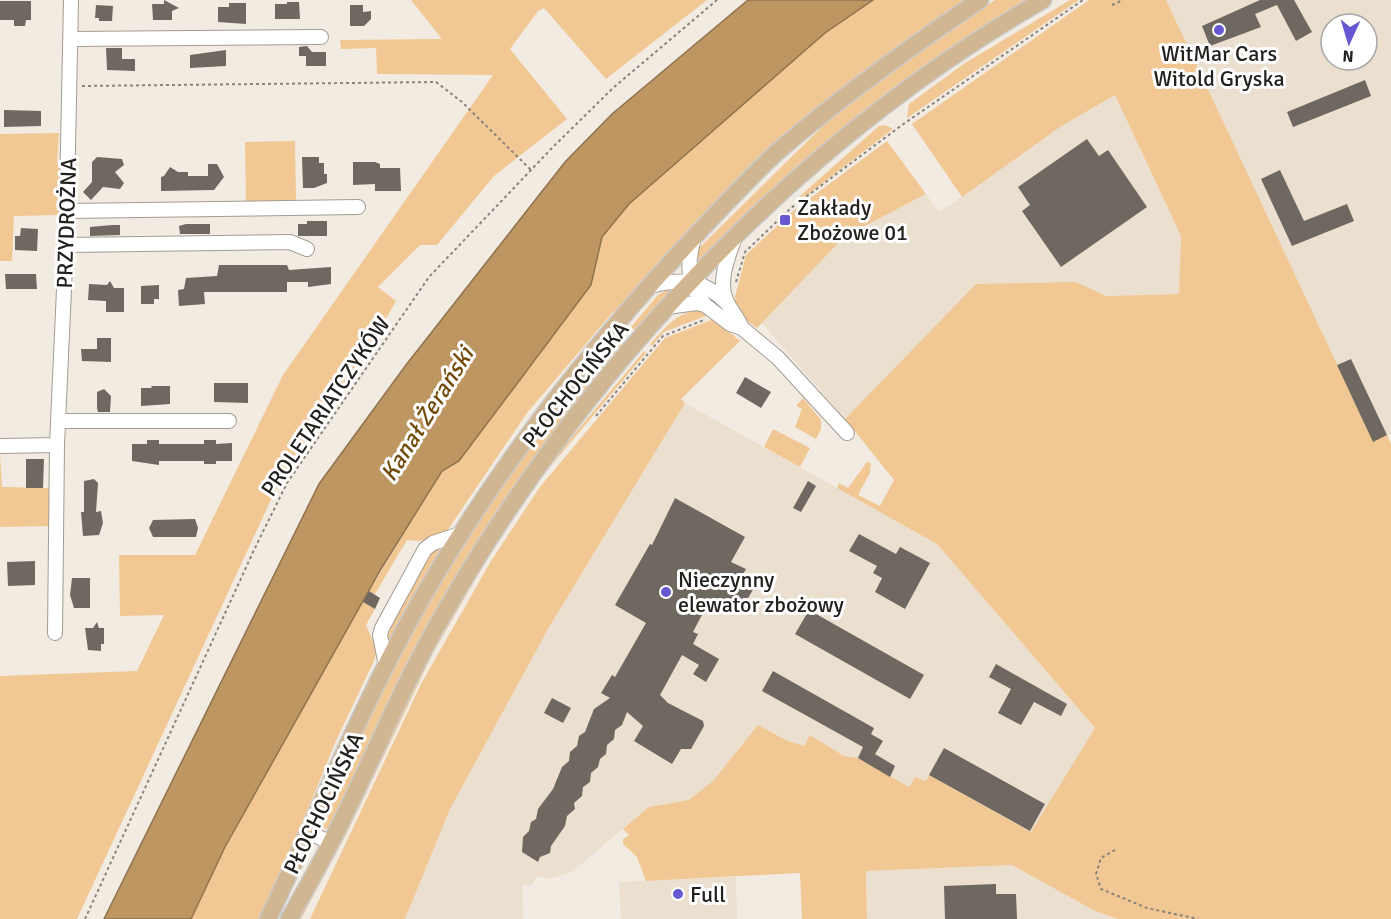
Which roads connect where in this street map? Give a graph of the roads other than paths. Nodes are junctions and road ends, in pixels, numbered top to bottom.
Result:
1 (71, 0) edge
2 (980, 0) edge
3 (1043, 0) edge
4 (321, 37) dead end
5 (71, 39) junction
6 (358, 207) dead end
7 (66, 211) junction
8 (694, 237) junction
9 (734, 240) junction
10 (66, 244) junction
11 (307, 249) dead end
12 (690, 282) junction
13 (649, 285) junction
14 (727, 303) junction
15 (667, 308) junction
16 (709, 311) junction
17 (742, 328) junction
18 (58, 421) junction
19 (229, 421) dead end
20 (848, 433) dead end
21 (57, 445) junction
22 (0, 446) edge
23 (55, 633) dead end
24 (309, 832) junction
25 (331, 843) junction
26 (268, 919) edge
27 (289, 919) edge

1 - 5 street, PRZYDROŻNA
2 - 8 main road, PŁOCHOCIŃSKA
3 - 9 main road, PŁOCHOCIŃSKA
4 - 5 street
5 - 7 street, PRZYDROŻNA
6 - 7 street
7 - 10 street, PRZYDROŻNA
8 - 12 street
8 - 13 main road, PŁOCHOCIŃSKA
9 - 12 main road, PŁOCHOCIŃSKA
9 - 14 street
10 - 11 street
10 - 18 street, PRZYDROŻNA
12 - 13 street
12 - 14 street
12 - 15 main road, PŁOCHOCIŃSKA
12 - 16 street
13 - 24 main road, PŁOCHOCIŃSKA
14 - 17 street
15 - 16 street
15 - 25 main road, PŁOCHOCIŃSKA
16 - 17 street
17 - 20 street
18 - 19 street
18 - 21 street, PRZYDROŻNA
21 - 22 street
21 - 23 street, PRZYDROŻNA
24 - 25 street
24 - 26 main road, PŁOCHOCIŃSKA
25 - 27 main road, PŁOCHOCIŃSKA

